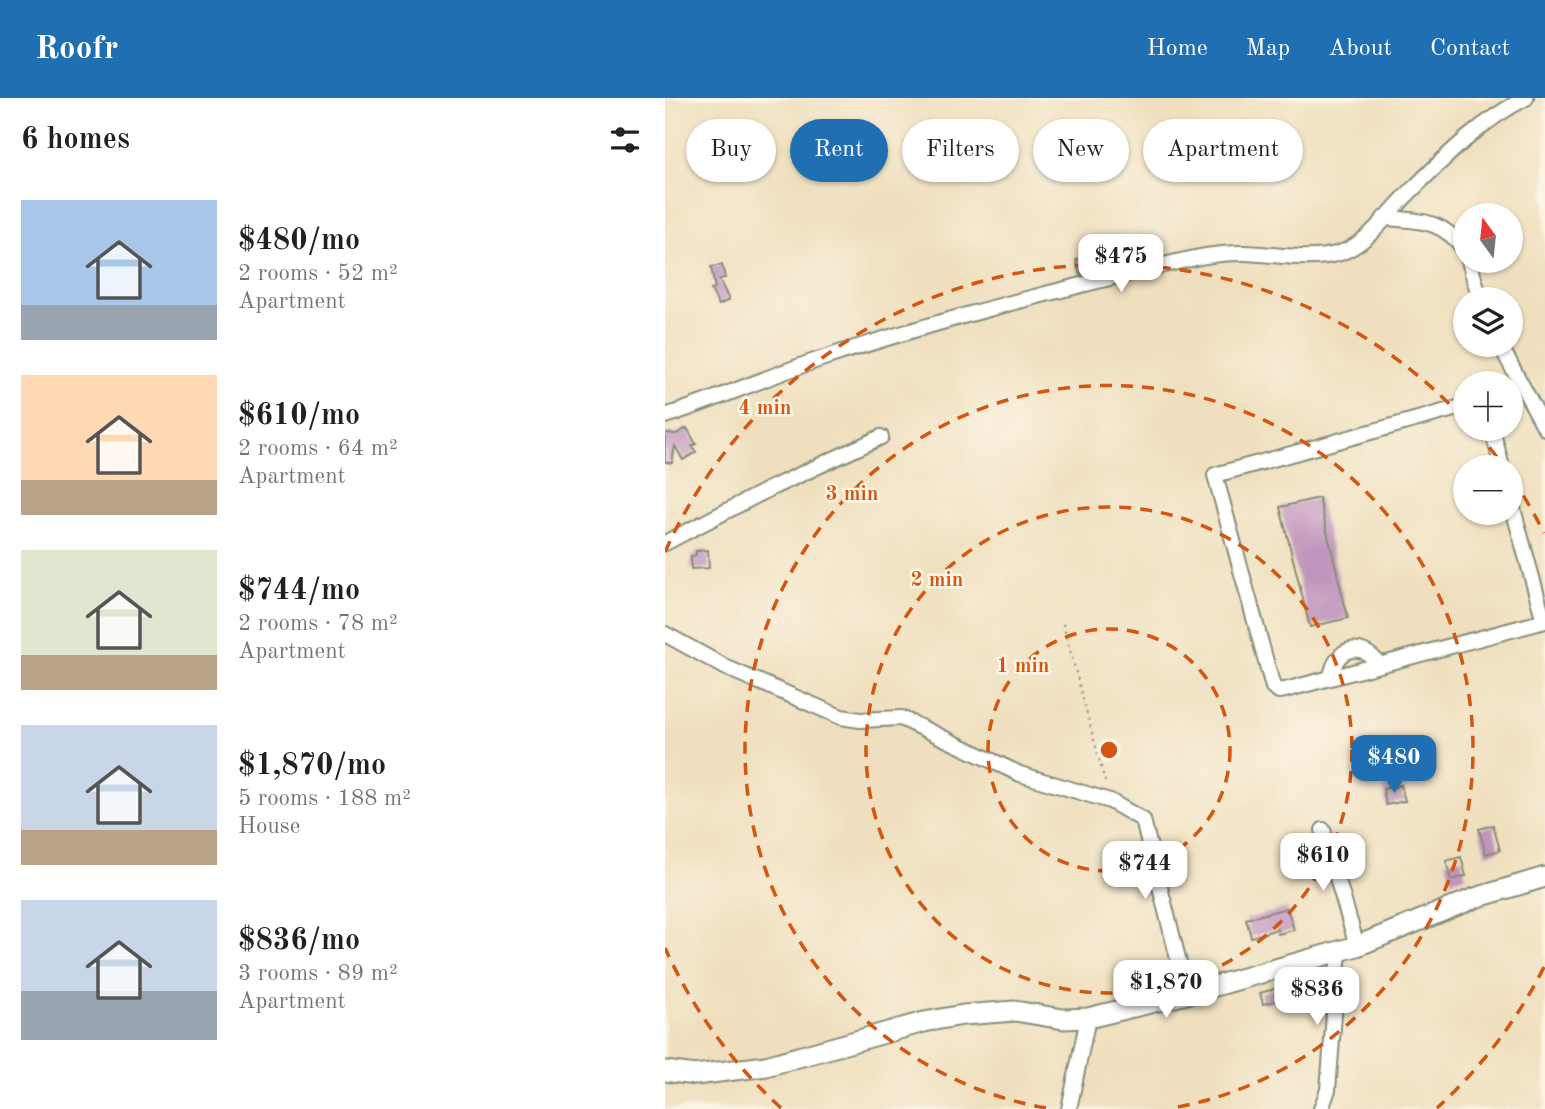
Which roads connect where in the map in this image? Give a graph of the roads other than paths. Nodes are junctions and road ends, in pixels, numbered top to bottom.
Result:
1 (1526, 98) edge
2 (1384, 218) junction
3 (1453, 235) edge
4 (1507, 357) edge
5 (1453, 409) edge
6 (665, 416) edge
7 (1545, 428) edge
8 (881, 438) dead end
9 (1517, 525) edge
10 (665, 543) edge
11 (1544, 621) edge
12 (665, 634) edge
13 (1379, 664) junction
14 (1331, 677) junction
15 (1323, 830) dead end
16 (1545, 877) edge
17 (1348, 949) junction
18 (1187, 994) junction
19 (1088, 1018) junction
20 (665, 1071) edge
21 (1069, 1109) edge
22 (1321, 1109) edge

1 - 2 street
2 - 3 street
2 - 6 street
4 - 7 street
5 - 14 street
8 - 10 street
9 - 11 street
11 - 13 street
12 - 18 street
13 - 14 street
13 - 14 street
15 - 17 street
16 - 17 main road
17 - 18 main road
17 - 22 street
18 - 19 main road
19 - 20 main road
19 - 21 street

